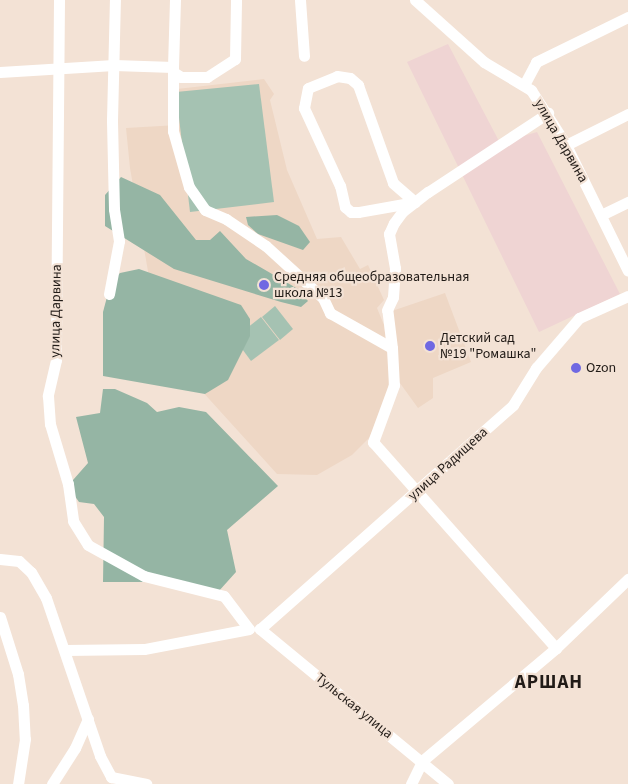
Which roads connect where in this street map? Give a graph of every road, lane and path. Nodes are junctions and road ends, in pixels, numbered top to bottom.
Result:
1 (59, 0) edge
2 (115, 0) edge
3 (175, 0) edge
4 (236, 0) edge
5 (300, 0) edge
6 (415, 0) edge
7 (628, 17) edge
8 (304, 56) dead end
9 (114, 64) junction
10 (58, 69) junction
11 (173, 69) junction
12 (0, 72) edge
13 (524, 85) junction
14 (548, 113) junction
15 (628, 114) edge
16 (566, 145) junction
17 (416, 202) junction
18 (628, 202) edge
19 (601, 215) junction
20 (628, 272) edge
21 (109, 294) dead end
22 (628, 296) edge
23 (392, 348) junction
24 (419, 491) junction
25 (0, 559) edge
26 (628, 579) edge
27 (0, 617) edge
28 (254, 629) junction
29 (556, 648) junction
30 (65, 650) junction
31 (88, 719) junction
32 (422, 761) junction
33 (18, 784) edge
34 (52, 784) edge
35 (146, 784) edge
36 (411, 784) edge
37 (448, 784) edge

1 - 10 street, улица Дарвина
2 - 9 street
3 - 11 street
4 - 11 street
5 - 8 street
6 - 13 street, улица Дарвина
7 - 13 street
9 - 10 street
9 - 11 street
9 - 21 street
10 - 12 street
10 - 28 street, улица Дарвина
11 - 23 street
13 - 14 street, улица Дарвина
14 - 16 street, улица Дарвина
14 - 17 street
15 - 16 street
16 - 19 street, улица Дарвина
17 - 17 street
17 - 23 street
18 - 19 street
19 - 20 street, улица Дарвина
22 - 24 street, улица Радищева
23 - 24 street
24 - 28 street, улица Радищева
24 - 29 street
25 - 30 street
26 - 29 street
27 - 33 street
28 - 30 street
28 - 32 street, Тульская улица
29 - 32 street
30 - 31 street
31 - 34 street
31 - 35 street
32 - 36 street
32 - 37 street, Тульская улица

